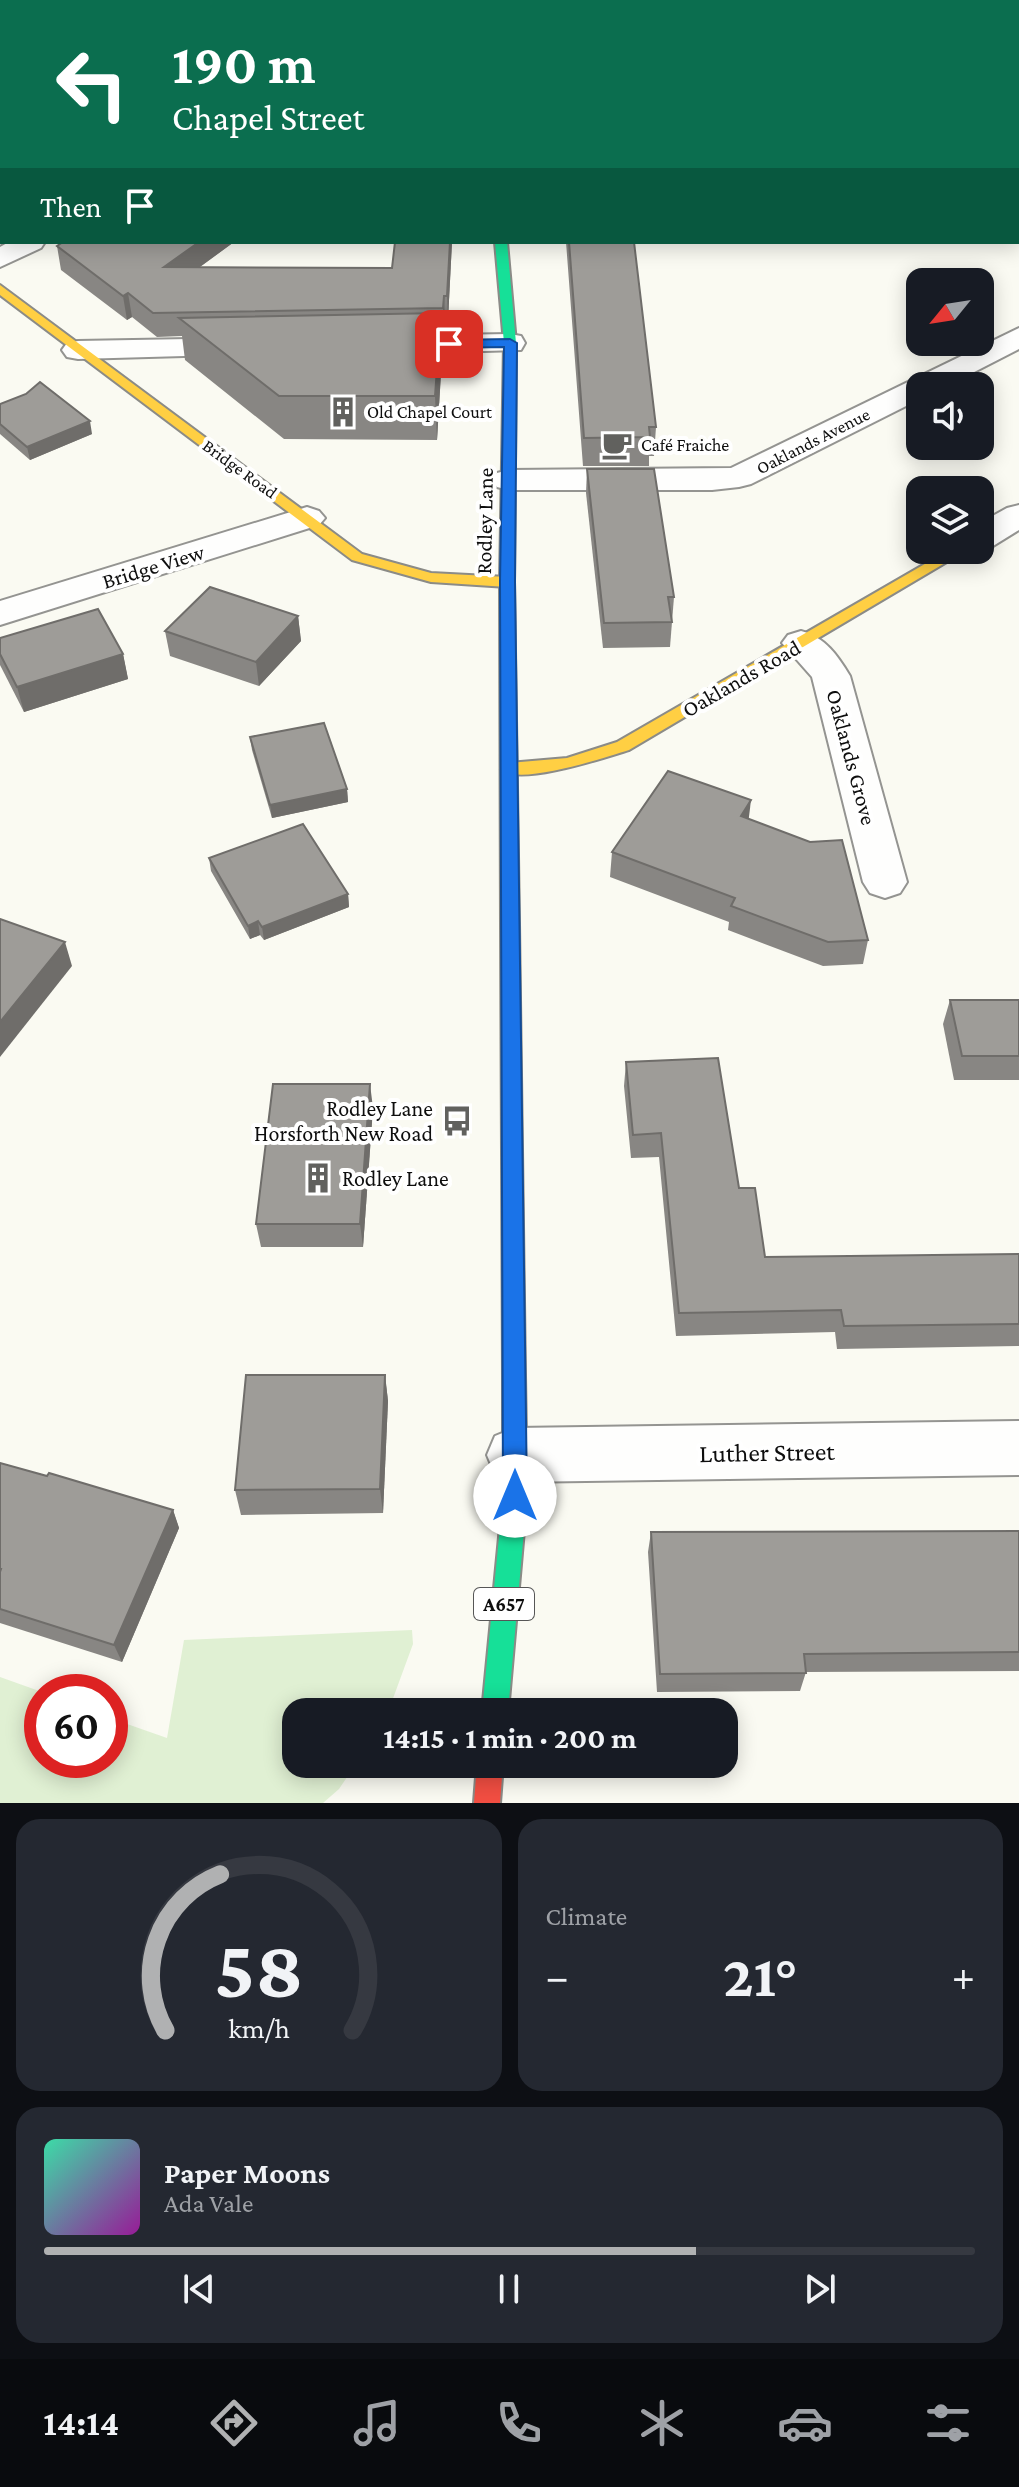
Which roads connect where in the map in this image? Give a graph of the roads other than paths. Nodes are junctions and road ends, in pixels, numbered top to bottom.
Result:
1 (27, 244) edge
2 (501, 244) edge
3 (0, 258) edge
4 (0, 289) edge
5 (1019, 337) edge
6 (510, 343) junction
7 (356, 346) edge
8 (279, 347) edge
9 (78, 350) junction
10 (949, 372) edge
11 (906, 394) edge
12 (509, 480) junction
13 (1019, 515) edge
14 (307, 518) junction
15 (994, 530) edge
16 (936, 564) edge
17 (507, 582) junction
18 (0, 613) edge
19 (801, 643) junction
20 (509, 769) junction
21 (885, 882) dead end
22 (1019, 1448) edge
23 (515, 1455) junction
24 (496, 1698) edge
25 (489, 1778) edge
26 (486, 1802) edge

1 - 3 street
2 - 6 main road, Rodley Lane / A657
4 - 9 main road, Bridge Road
5 - 10 street, Oaklands Avenue
6 - 7 street
6 - 12 main road, Rodley Lane / A657
8 - 9 street
9 - 14 main road, Bridge Road
11 - 12 street, Oaklands Avenue
12 - 17 main road, Rodley Lane / A657
13 - 15 street
14 - 17 main road, Bridge Road
14 - 18 street, Bridge View
16 - 19 main road, Oaklands Road
17 - 20 main road, Rodley Lane / A657
19 - 20 main road, Oaklands Road
19 - 21 street, Oaklands Grove
20 - 23 main road, Rodley Lane / A657
22 - 23 street, Luther Street
23 - 24 main road, Rodley Lane / A657
25 - 26 main road

